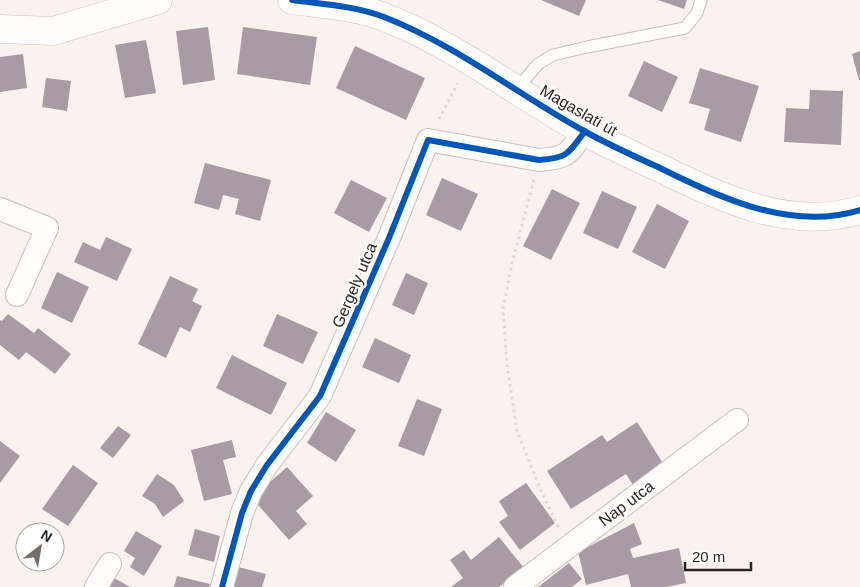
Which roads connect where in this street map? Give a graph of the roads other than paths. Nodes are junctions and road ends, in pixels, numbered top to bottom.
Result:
1 (158, 0) edge
2 (292, 0) edge
3 (701, 0) edge
4 (0, 29) edge
5 (516, 90) junction
6 (584, 131) junction
7 (0, 209) edge
8 (860, 210) edge
9 (17, 295) dead end
10 (737, 420) dead end
11 (110, 564) dead end
12 (96, 587) edge
13 (222, 587) edge
14 (515, 587) edge

1 - 4 street
2 - 5 street, Magaslati út
3 - 5 lane
5 - 6 street, Magaslati út
6 - 8 street, Magaslati út
6 - 13 street, Gergely utca
7 - 9 street
10 - 14 street, Nap utca
11 - 12 street

